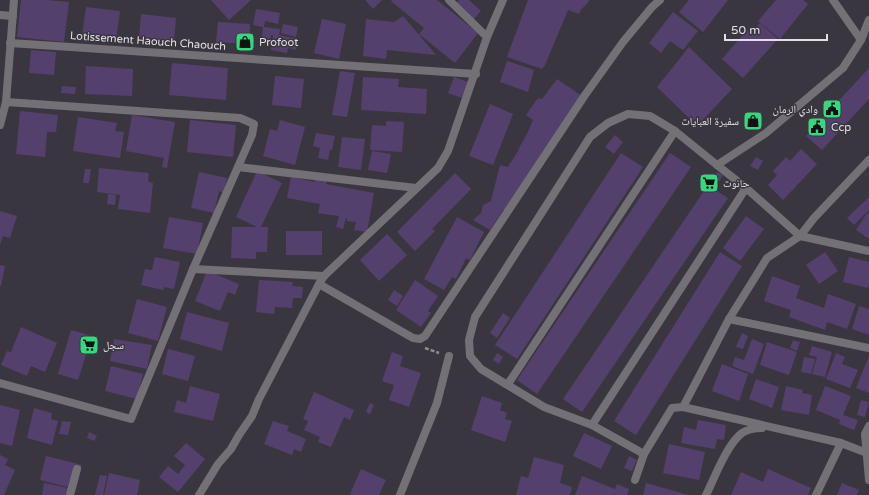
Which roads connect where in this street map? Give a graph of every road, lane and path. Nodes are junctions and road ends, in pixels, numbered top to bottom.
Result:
1 (14, 0) edge
2 (449, 0) edge
3 (503, 0) edge
4 (660, 0) edge
5 (833, 0) edge
6 (0, 15) edge
7 (13, 16) junction
8 (869, 20) edge
9 (488, 37) junction
10 (861, 40) junction
11 (10, 43) junction
12 (476, 74) junction
13 (6, 102) junction
14 (0, 125) edge
15 (675, 131) junction
16 (869, 160) edge
17 (717, 165) junction
18 (238, 167) junction
19 (416, 188) junction
20 (746, 188) junction
21 (800, 236) junction
22 (869, 251) edge
23 (193, 269) junction
24 (324, 276) junction
25 (319, 284) junction
26 (729, 319) junction
27 (869, 348) edge
28 (449, 356) dead end
29 (0, 383) edge
30 (508, 384) junction
31 (683, 407) junction
32 (592, 425) junction
33 (869, 426) edge
34 (777, 428) junction
35 (841, 443) junction
36 (867, 453) junction
37 (644, 454) junction
38 (77, 469) dead end
39 (635, 480) dead end
40 (869, 480) edge
41 (70, 495) edge
42 (199, 495) edge
43 (400, 495) edge
44 (706, 495) edge
45 (816, 495) edge

1 - 7 street
2 - 9 street
3 - 9 street
4 - 25 street
5 - 10 street
6 - 7 street
7 - 11 street
8 - 10 street
9 - 12 street
10 - 17 street
11 - 12 street, Lotissement Haouch Chaouch
11 - 13 street
12 - 19 street
13 - 14 street
13 - 18 street
15 - 17 street
15 - 30 street
15 - 30 street
16 - 21 street
17 - 20 street
18 - 19 street
18 - 23 street
19 - 24 street
20 - 21 street
20 - 32 street
21 - 22 street
21 - 26 street
23 - 24 street
23 - 29 street
24 - 25 street
25 - 42 street
26 - 27 street
26 - 31 street
28 - 43 street
30 - 32 street
31 - 34 street
31 - 37 street
32 - 37 street
33 - 36 street
34 - 35 street
34 - 44 street
35 - 36 street
35 - 45 street
36 - 40 street
37 - 39 street
38 - 41 street

